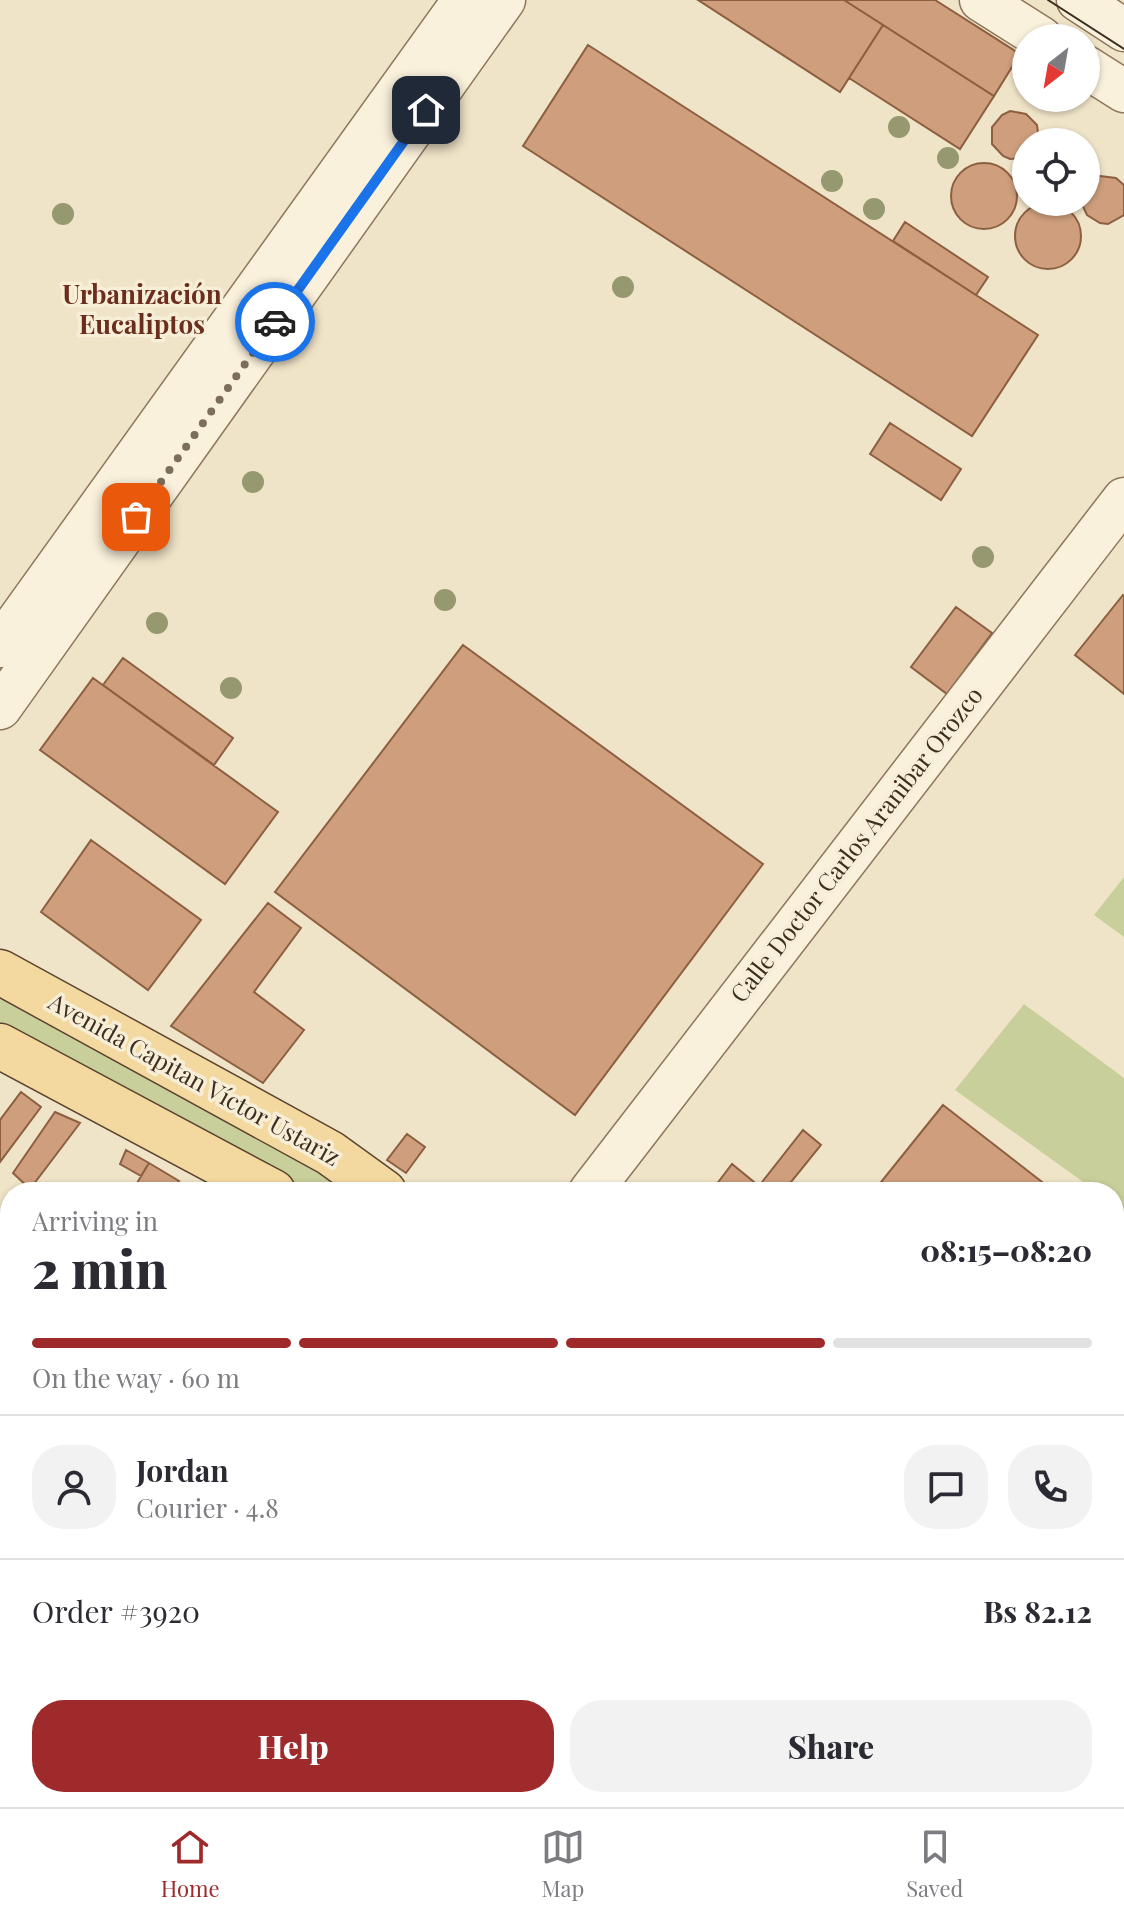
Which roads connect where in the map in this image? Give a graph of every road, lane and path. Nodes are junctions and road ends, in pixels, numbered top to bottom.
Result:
1 (464, 0) edge
2 (504, 0) edge
3 (981, 0) edge
4 (1078, 0) edge
5 (1019, 24) edge
6 (1124, 30) edge
7 (1100, 76) edge
8 (1124, 91) edge
9 (136, 488) junction
10 (1124, 499) edge
11 (0, 646) edge
12 (0, 708) edge
13 (0, 972) edge
14 (0, 1046) edge
15 (254, 1182) edge
16 (370, 1182) edge
17 (598, 1182) edge

1 - 9 street
2 - 9 street
3 - 5 street
4 - 6 street
7 - 8 street
9 - 11 street
9 - 12 street
10 - 17 street, Calle Doctor Carlos Aranibar Orozco
13 - 16 main road, Avenida Capitan Víctor Ustariz
14 - 15 main road

